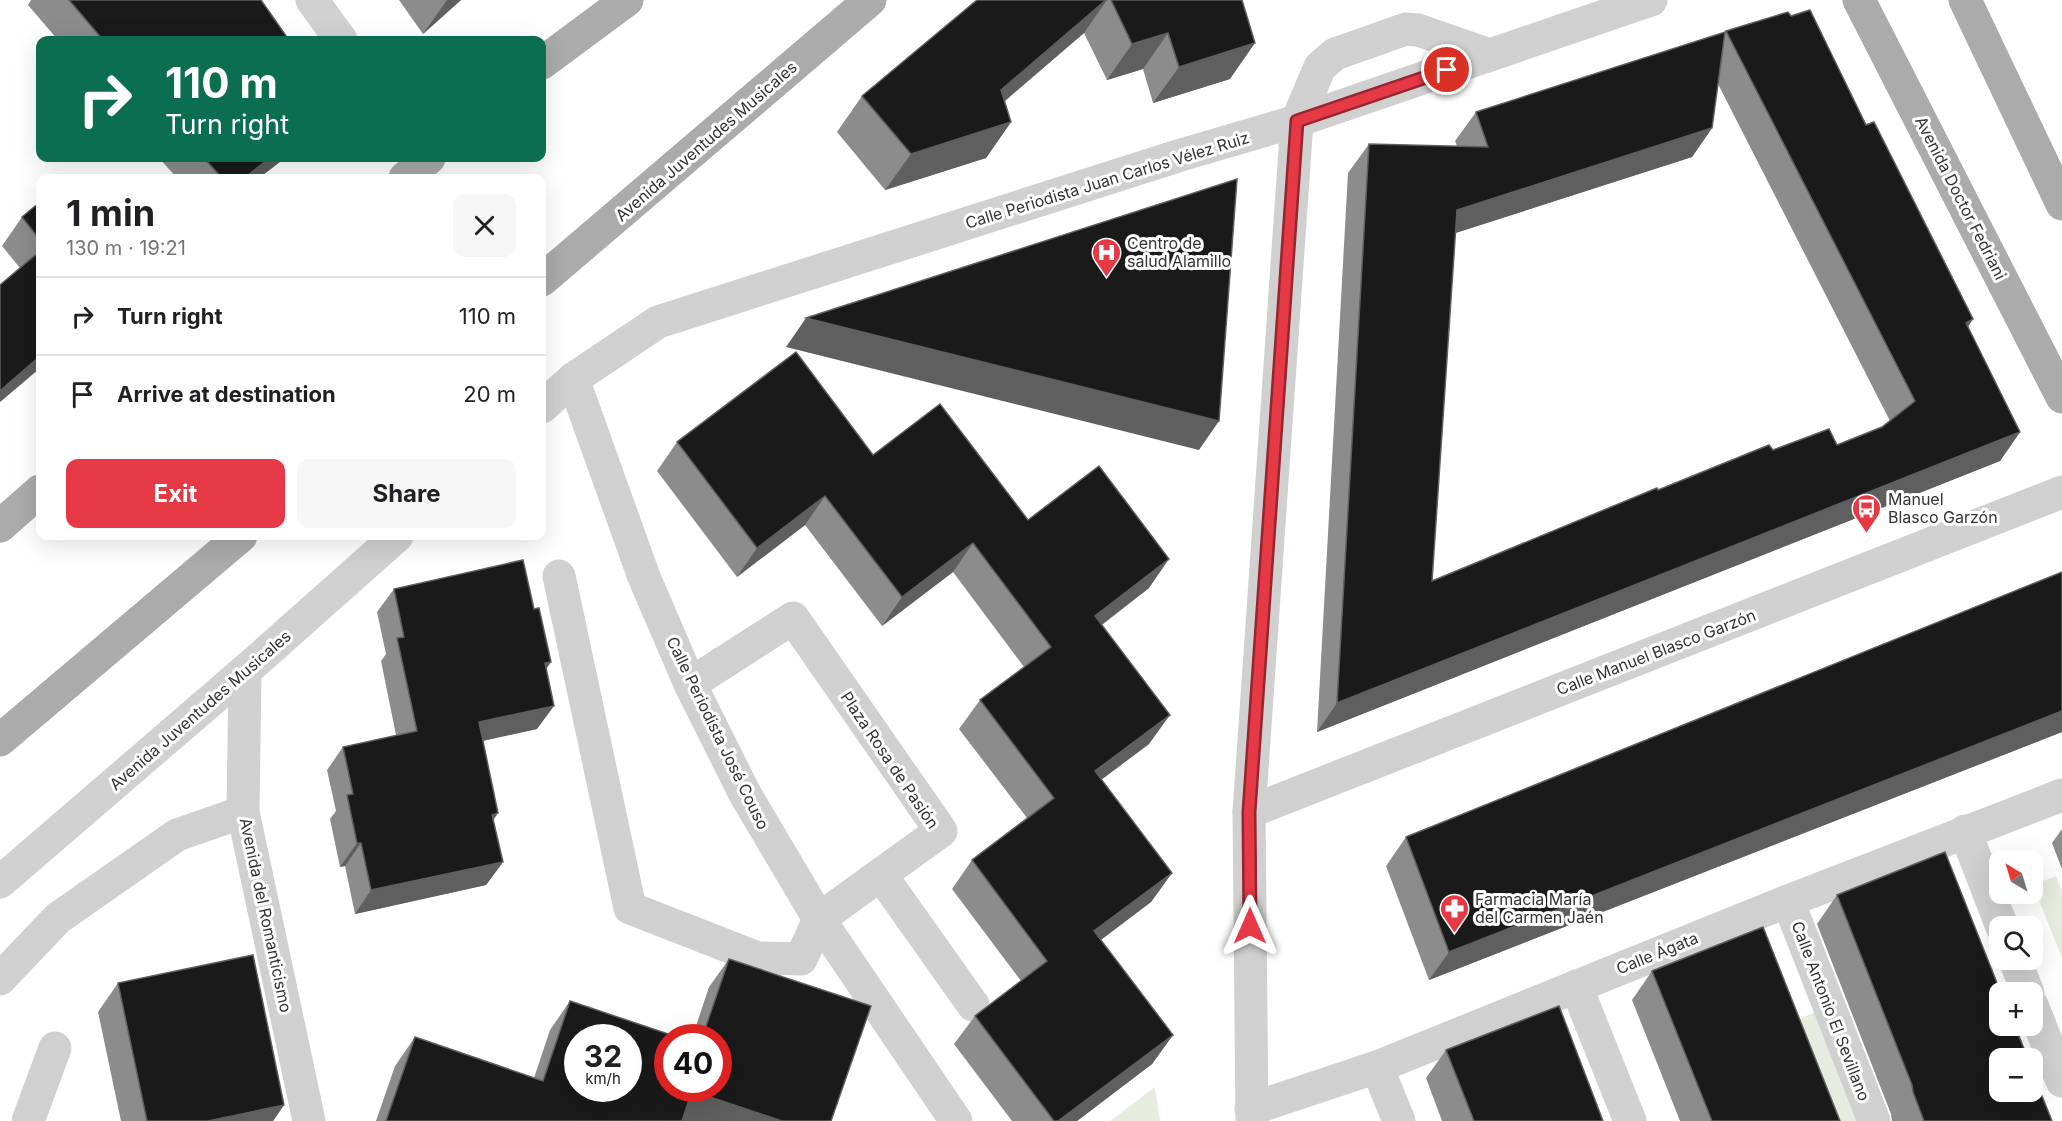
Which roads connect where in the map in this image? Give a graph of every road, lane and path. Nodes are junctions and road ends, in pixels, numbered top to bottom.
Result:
1 (312, 0) edge
2 (627, 0) edge
3 (870, 0) edge
4 (1651, 0) edge
5 (1859, 0) edge
6 (1965, 0) edge
7 (338, 36) edge
8 (1490, 55) junction
9 (546, 60) edge
10 (1297, 121) junction
11 (2058, 183) edge
12 (546, 277) edge
13 (573, 379) junction
14 (2062, 397) edge
15 (546, 403) edge
16 (2062, 492) edge
17 (36, 494) edge
18 (0, 526) edge
19 (236, 540) edge
20 (393, 540) edge
21 (559, 576) dead end
22 (245, 671) junction
23 (690, 684) junction
24 (0, 740) edge
25 (2062, 795) edge
26 (243, 812) junction
27 (1249, 812) junction
28 (1965, 831) junction
29 (880, 875) junction
30 (0, 882) edge
31 (1788, 901) junction
32 (1998, 916) edge
33 (819, 919) junction
34 (1, 977) edge
35 (1576, 986) junction
36 (973, 1005) dead end
37 (2043, 1033) edge
38 (55, 1048) dead end
39 (1377, 1067) junction
40 (2062, 1081) edge
41 (1252, 1115) edge
42 (28, 1121) edge
43 (309, 1121) edge
44 (956, 1121) edge
45 (1399, 1121) edge
46 (1630, 1121) edge
47 (1874, 1121) edge

1 - 7 street
2 - 9 main road
3 - 12 main road, Avenida Juventudes Musicales
4 - 8 street, Calle Periodista Juan Carlos Vélez Ruiz
5 - 14 main road, Avenida Doctor Fedriani
6 - 11 main road
8 - 10 street, Calle Periodista Juan Carlos Vélez Ruiz
8 - 10 street
10 - 13 street, Calle Periodista Juan Carlos Vélez Ruiz
10 - 27 street
13 - 15 street
13 - 23 street, Calle Periodista José Couso
16 - 27 street, Calle Manuel Blasco Garzón
17 - 18 main road
19 - 24 main road
20 - 22 street, Avenida Juventudes Musicales
21 - 33 street, Plaza Rosa de Pasión
22 - 26 street, Avenida del Romanticismo
22 - 30 street, Avenida Juventudes Musicales
23 - 29 street, Plaza Rosa de Pasión
23 - 33 street, Calle Periodista José Couso
25 - 28 street, Calle Ágata
26 - 34 street
26 - 43 street, Avenida del Romanticismo
27 - 41 street
28 - 31 street, Calle Ágata
28 - 32 street
29 - 33 street, Plaza Rosa de Pasión
29 - 36 street
31 - 35 street, Calle Ágata
31 - 47 street, Calle Antonio El Sevillano
33 - 44 street, Calle Periodista José Couso
35 - 39 street, Calle Ágata
35 - 46 street
37 - 40 street
38 - 42 street
39 - 41 street, Calle Ágata
39 - 45 street

